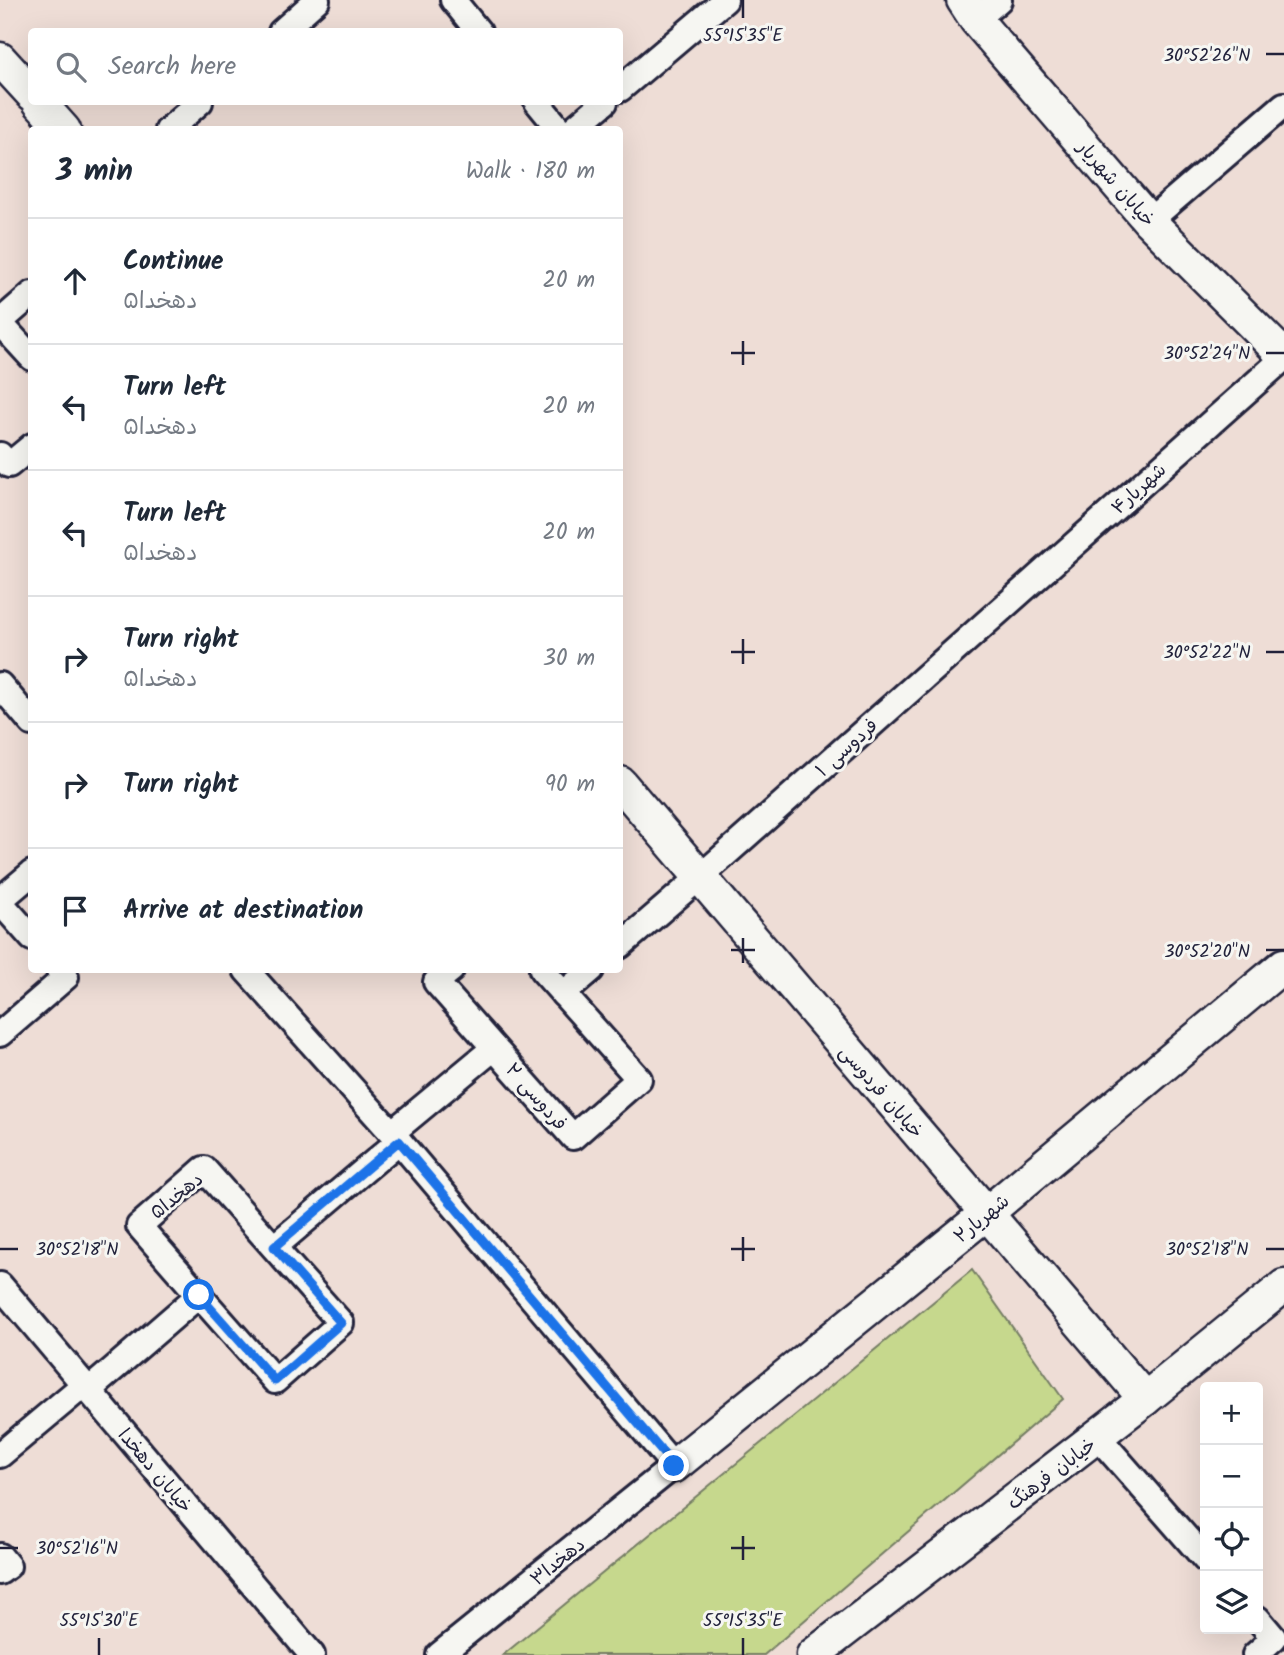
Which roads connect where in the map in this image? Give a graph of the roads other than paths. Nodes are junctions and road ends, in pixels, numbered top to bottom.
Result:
1 (317, 0) edge
2 (453, 0) edge
3 (724, 0) edge
4 (979, 7) edge
5 (286, 28) edge
6 (476, 28) edge
7 (0, 59) edge
8 (623, 86) edge
9 (28, 90) edge
10 (42, 105) edge
11 (197, 105) edge
12 (541, 105) edge
13 (601, 105) edge
14 (1284, 105) edge
15 (60, 126) edge
16 (173, 126) edge
17 (565, 126) edge
18 (573, 126) edge
19 (1149, 221) junction
20 (28, 298) edge
21 (0, 322) edge
22 (28, 354) edge
23 (1284, 357) edge
24 (28, 449) edge
25 (0, 455) edge
26 (992, 617) joint
27 (0, 685) edge
28 (28, 718) edge
29 (623, 787) edge
30 (28, 876) edge
31 (700, 877) junction
32 (0, 901) edge
33 (28, 933) edge
34 (623, 943) edge
35 (1284, 965) edge
36 (62, 973) edge
37 (249, 973) edge
38 (447, 973) edge
39 (545, 973) edge
40 (588, 973) edge
41 (563, 994) junction
42 (0, 1034) edge
43 (494, 1048) junction
44 (399, 1134) junction
45 (987, 1213) junction
46 (274, 1247) junction
47 (0, 1285) edge
48 (1284, 1286) edge
49 (199, 1295) junction
50 (87, 1387) junction
51 (1145, 1399) junction
52 (1098, 1437) junction
53 (0, 1455) edge
54 (674, 1466) junction
55 (1200, 1553) edge
56 (0, 1556) edge
57 (0, 1572) edge
58 (1263, 1625) edge
59 (817, 1654) edge
60 (312, 1655) edge
61 (439, 1655) edge
62 (1255, 1655) edge

1 - 5 street
2 - 6 street
3 - 8 street
4 - 19 street, خیابان شهریار
7 - 9 street
10 - 15 street
11 - 16 street
12 - 17 street
13 - 18 street
14 - 19 street
19 - 23 street, خیابان شهریار
20 - 21 street
21 - 22 street
23 - 26 street, شهریار۴
24 - 25 street
26 - 31 street, فردوسی ۱
27 - 28 street
29 - 31 street, خیابان فردوسی
30 - 32 street
31 - 34 street
31 - 45 street, خیابان فردوسی
32 - 33 street
35 - 45 street, شهریار۲
36 - 42 street
37 - 44 street
38 - 43 street, فردوسی ۲
39 - 41 street, فردوسی ۲
40 - 41 street
41 - 43 street, فردوسی ۲
43 - 44 street
44 - 46 street
44 - 54 street
45 - 51 street, خیابان فردوسی
45 - 54 street, شهریار۲
46 - 49 street, دهخدا۵
46 - 49 street, دهخدا۵
47 - 50 street, خیابان دهخدا
48 - 51 street, خیابان فرهنگ
49 - 50 street
50 - 53 street
50 - 60 street, خیابان دهخدا
51 - 52 street, خیابان فرهنگ
52 - 55 street
52 - 59 street, خیابان فرهنگ
54 - 61 street, دهخدا۳
56 - 57 street
58 - 62 street

